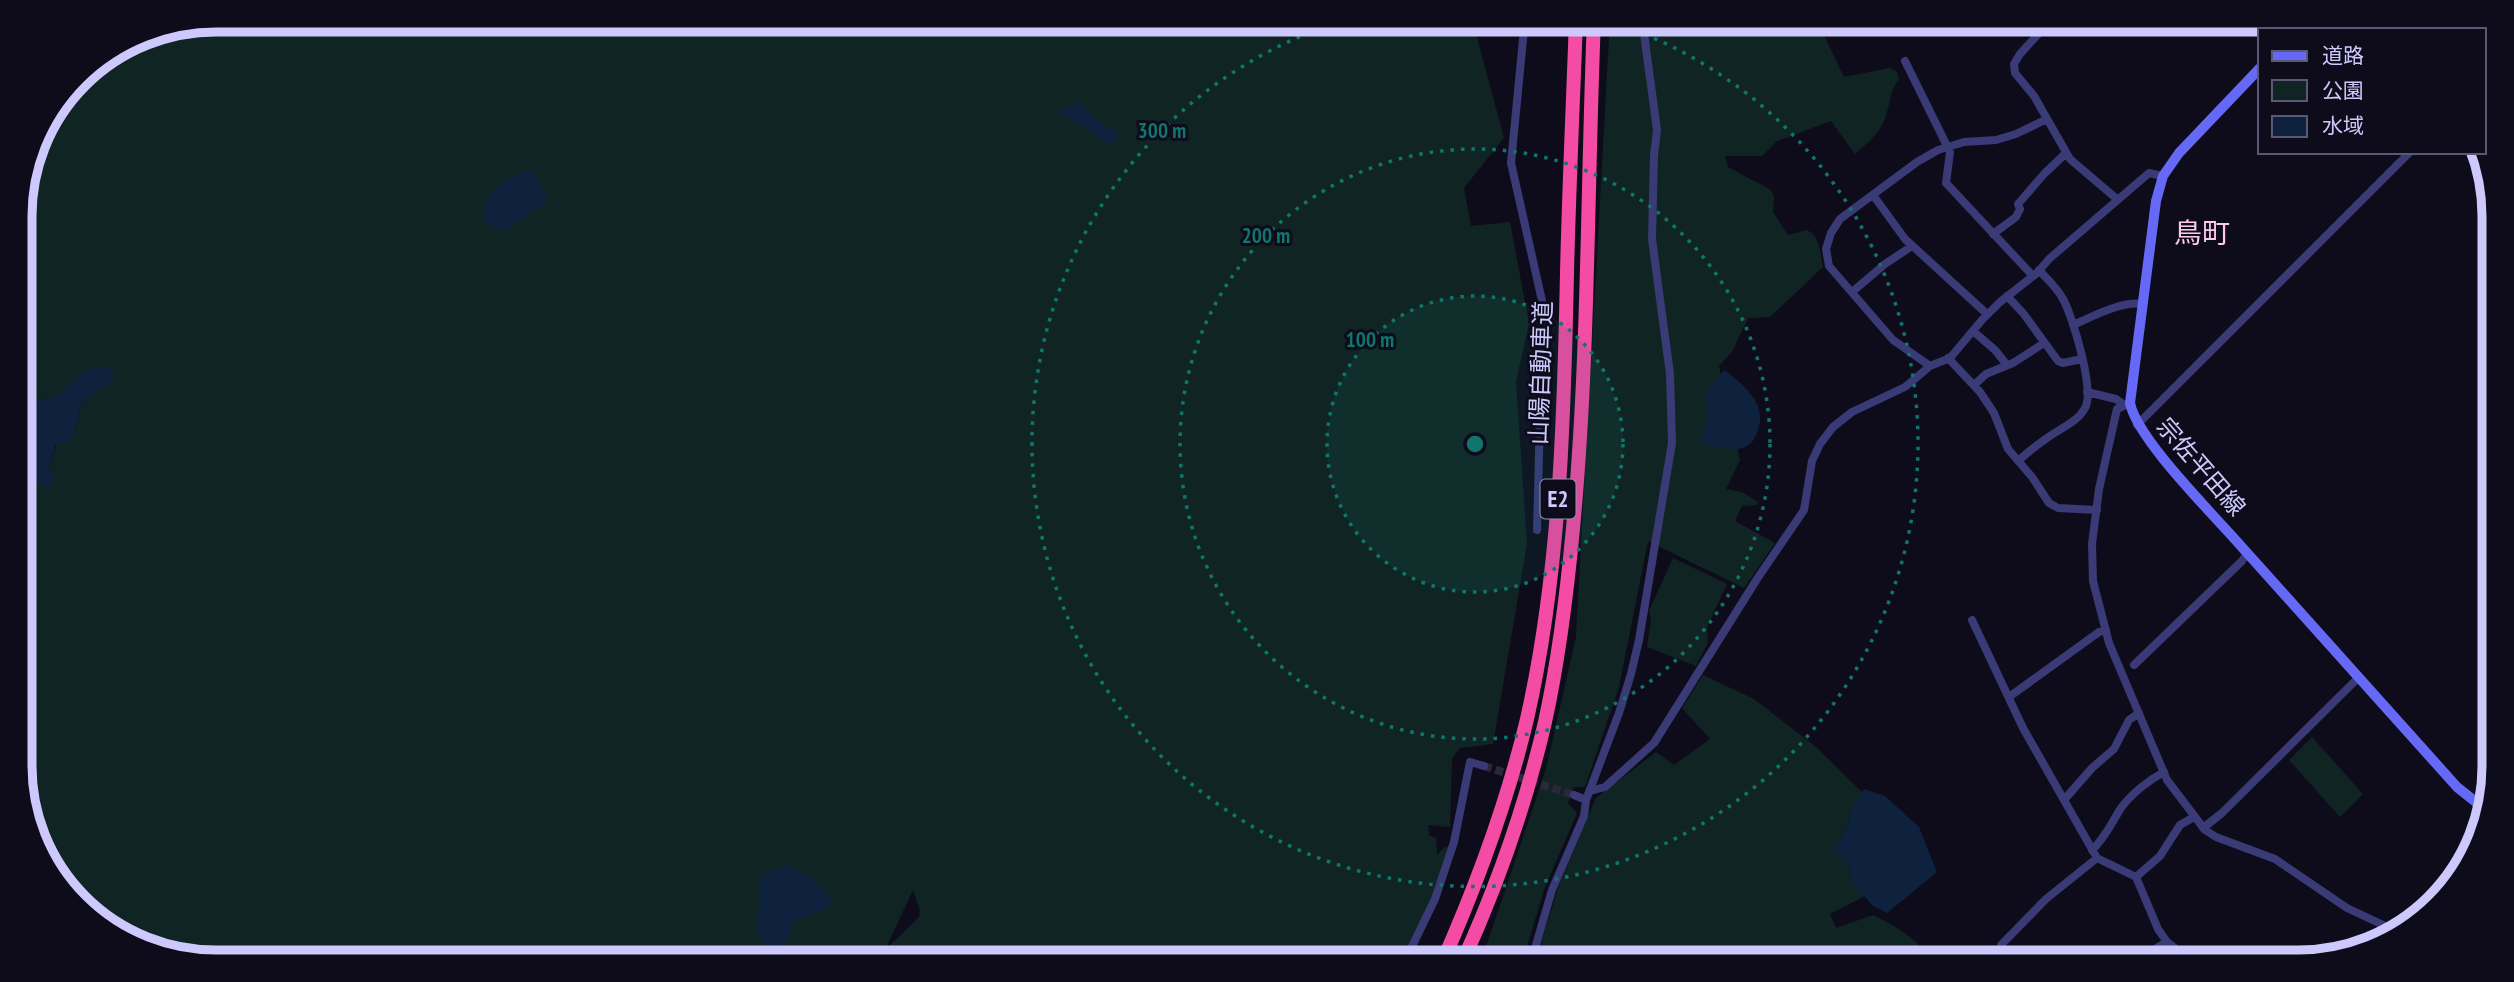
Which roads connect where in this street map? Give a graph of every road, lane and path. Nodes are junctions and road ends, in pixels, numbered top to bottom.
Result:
1 (1524, 32) edge
2 (1576, 32) edge
3 (1594, 32) edge
4 (1644, 32) edge
5 (2041, 32) edge
6 (1905, 61) dead end
7 (2258, 70) edge
8 (2047, 119) junction
9 (1948, 147) junction
10 (2066, 153) junction
11 (2408, 154) edge
12 (2163, 176) junction
13 (1873, 195) junction
14 (2118, 200) junction
15 (1993, 234) junction
16 (1912, 246) junction
17 (2036, 273) junction
18 (1852, 292) junction
19 (2007, 296) junction
20 (2143, 303) junction
21 (1987, 314) junction
22 (2073, 325) junction
23 (1973, 331) junction
24 (2044, 343) junction
25 (1948, 358) junction
26 (2082, 359) junction
27 (2007, 365) junction
28 (1930, 366) junction
29 (1974, 384) junction
30 (2087, 392) junction
31 (2127, 404) junction
32 (2137, 425) junction
33 (2018, 461) junction
34 (2097, 510) junction
35 (1537, 530) dead end
36 (2248, 553) junction
37 (1972, 620) dead end
38 (2106, 630) junction
39 (2134, 666) dead end
40 (2359, 677) junction
41 (2009, 697) junction
42 (2139, 713) junction
43 (1484, 766) dead end
44 (2164, 772) junction
45 (1574, 795) tunnel mouth
46 (1588, 795) junction
47 (2063, 800) junction
48 (2479, 802) edge
49 (2194, 817) junction
50 (2203, 828) junction
51 (2094, 853) junction
52 (2136, 877) junction
53 (2388, 927) edge
54 (2167, 942) junction
55 (1410, 950) edge
56 (1447, 950) edge
57 (1467, 950) edge
58 (1534, 950) edge
59 (2000, 950) edge
60 (2153, 950) edge
61 (2177, 950) edge

1 - 35 street
2 - 56 highway, 山陽自動車道 / E2
3 - 57 highway, 山陽自動車道 / E2
4 - 46 street
5 - 8 street
6 - 9 street
7 - 12 main road, 宗佐平田線
8 - 9 street
8 - 10 street
9 - 13 street
9 - 15 street
10 - 14 street
10 - 15 street
11 - 32 street
12 - 14 street
12 - 20 main road, 宗佐平田線
13 - 16 street
13 - 18 street
14 - 17 street
15 - 17 street
16 - 18 street
16 - 21 street
17 - 19 street
17 - 22 street
18 - 28 street
19 - 21 street
19 - 24 street
20 - 22 street
20 - 31 main road, 宗佐平田線
21 - 23 street
22 - 26 street
23 - 25 street
23 - 27 street
24 - 26 street
24 - 27 street
25 - 28 street
25 - 29 street
26 - 30 street
27 - 29 street
28 - 46 street
29 - 33 street
30 - 31 street
30 - 33 street
31 - 32 main road, 宗佐平田線
31 - 34 street
32 - 36 main road, 宗佐平田線
33 - 34 street
34 - 38 street
36 - 39 street
36 - 40 main road, 宗佐平田線
37 - 41 street
38 - 41 street
38 - 42 street
40 - 48 main road, 宗佐平田線
40 - 50 street
41 - 47 street
42 - 44 street
42 - 47 street
43 - 55 street
44 - 49 street
44 - 51 street
45 - 46 street
46 - 58 street
47 - 51 street
49 - 50 street
49 - 52 street
50 - 53 street
51 - 52 street
51 - 59 street
52 - 54 street
54 - 60 street
54 - 61 street

